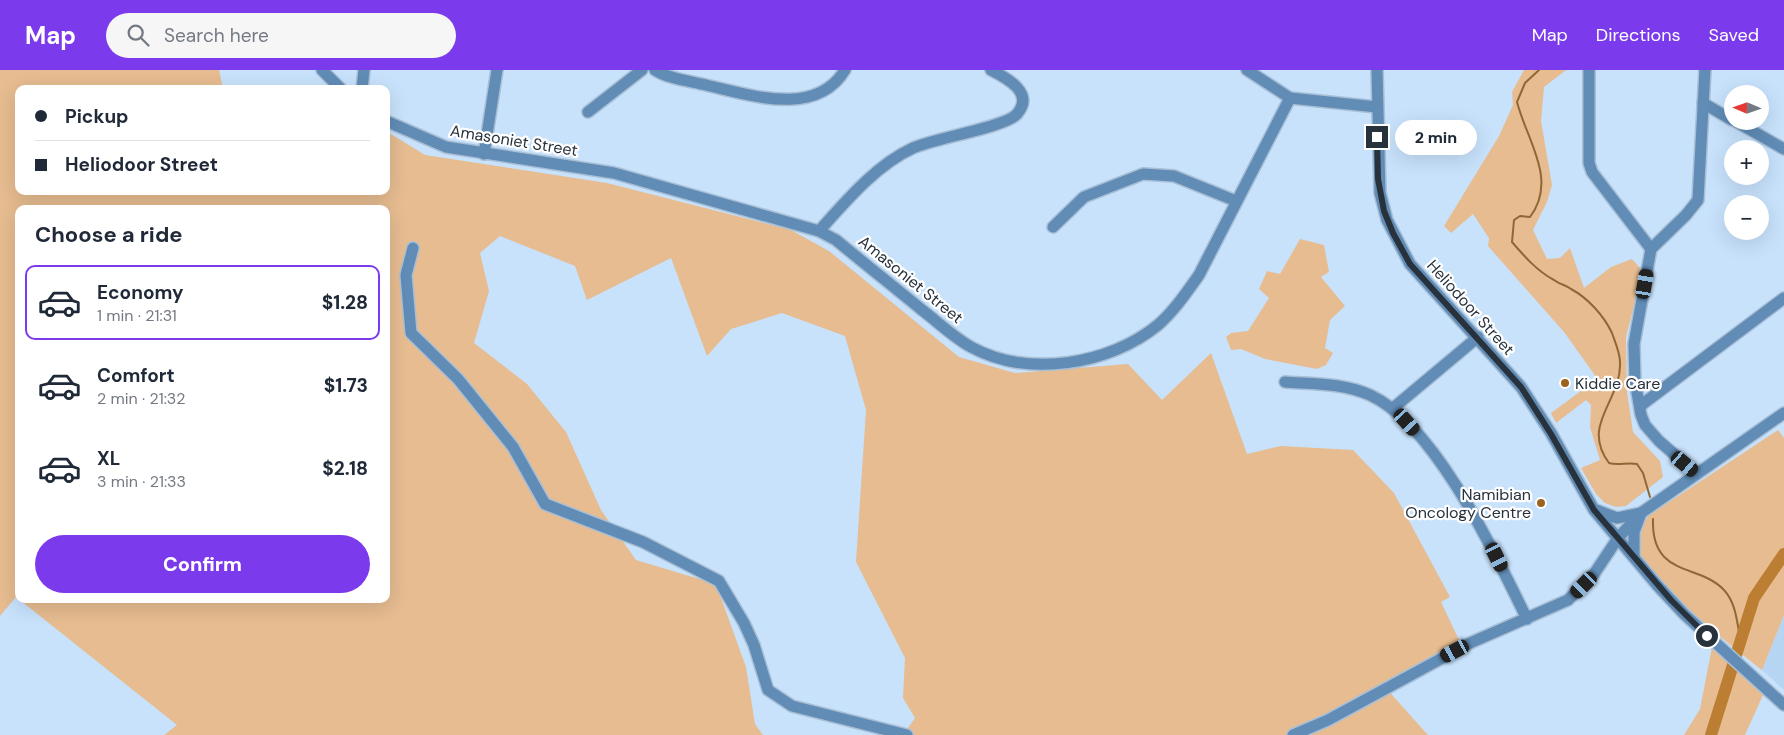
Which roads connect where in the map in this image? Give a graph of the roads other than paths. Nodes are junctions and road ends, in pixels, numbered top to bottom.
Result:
1 (322, 70) edge
2 (364, 70) edge
3 (497, 70) edge
4 (642, 70) edge
5 (654, 70) edge
6 (845, 70) edge
7 (991, 70) edge
8 (1247, 70) edge
9 (1376, 70) edge
10 (1589, 70) edge
11 (1705, 70) edge
12 (337, 85) edge
13 (362, 85) edge
14 (1290, 98) junction
15 (1703, 103) junction
16 (1376, 107) junction
17 (588, 112) dead end
18 (1724, 115) edge
19 (390, 123) edge
20 (1751, 130) edge
21 (1784, 149) edge
22 (484, 154) junction
23 (1236, 201) junction
24 (1053, 227) dead end
25 (819, 231) junction
26 (413, 248) dead end
27 (1652, 249) junction
28 (1784, 298) edge
29 (1478, 337) junction
30 (1284, 382) dead end
31 (1640, 406) junction
32 (1392, 408) junction
33 (1784, 413) edge
34 (1696, 473) junction
35 (1594, 510) junction
36 (1641, 513) junction
37 (1618, 538) junction
38 (1634, 556) junction
39 (1527, 620) junction
40 (1784, 705) edge
41 (906, 735) edge
42 (1293, 735) edge

1 - 12 street
2 - 13 street
3 - 22 street
4 - 17 street
5 - 6 street
7 - 25 street
8 - 14 street
9 - 16 street, Heliodoor Street
10 - 27 street
11 - 15 street
14 - 16 street
14 - 23 street, Amasoniet Street
15 - 18 street
15 - 27 street
16 - 29 street, Heliodoor Street
19 - 22 street, Amasoniet Street
20 - 21 street
22 - 25 street, Amasoniet Street
23 - 24 street
23 - 25 street, Amasoniet Street
26 - 41 street
27 - 31 street
28 - 31 street
29 - 32 street
29 - 35 street, Heliodoor Street
30 - 32 street
31 - 34 street
32 - 39 street
33 - 34 street
34 - 36 street
35 - 36 street
35 - 37 street, Heliodoor Street
36 - 37 street
36 - 38 street
37 - 38 street, Heliodoor Street
37 - 39 street
38 - 40 street, Heliodoor Street
39 - 42 street

